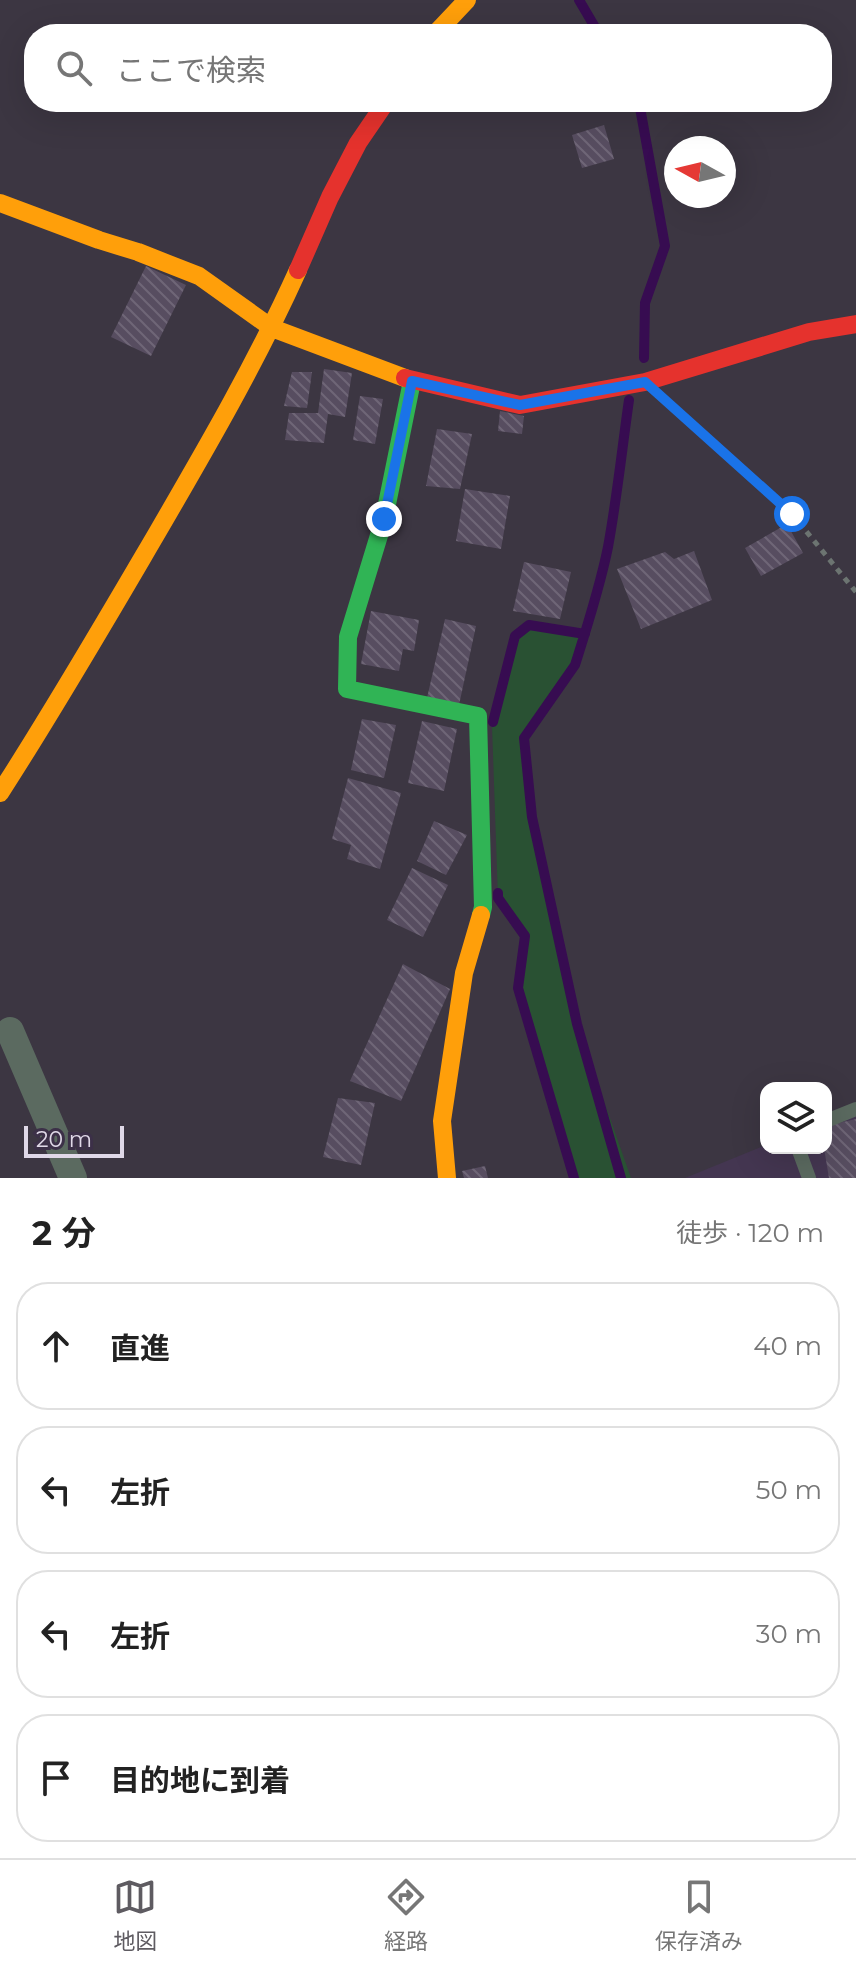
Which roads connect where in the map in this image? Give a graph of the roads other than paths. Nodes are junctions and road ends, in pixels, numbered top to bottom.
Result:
1 (467, 0) edge
2 (444, 24) edge
3 (379, 112) edge
4 (0, 203) edge
5 (856, 324) edge
6 (272, 328) junction
7 (412, 381) junction
8 (0, 793) edge
9 (10, 1031) dead end
10 (856, 1109) edge
11 (832, 1119) edge
12 (800, 1154) edge
13 (73, 1178) edge
14 (447, 1178) edge
15 (809, 1178) edge

1 - 2 street
3 - 6 street
4 - 6 street
5 - 7 street
6 - 7 street
6 - 8 street
7 - 14 street
9 - 13 street
10 - 11 lane
12 - 15 lane

